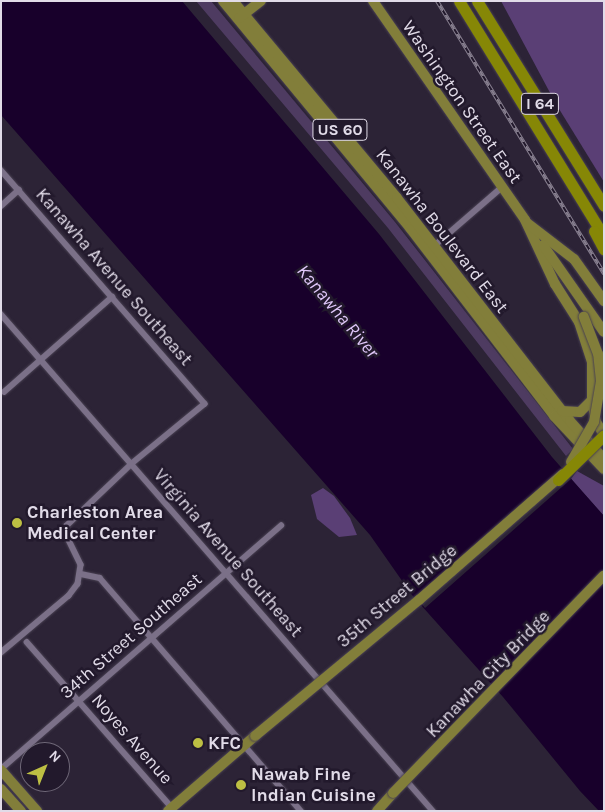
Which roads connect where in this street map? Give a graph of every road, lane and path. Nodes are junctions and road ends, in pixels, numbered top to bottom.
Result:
1 (217, 1) edge
2 (223, 1) edge
3 (233, 1) edge
4 (261, 1) edge
5 (373, 1) edge
6 (459, 1) edge
7 (477, 1) edge
8 (242, 16) junction
9 (254, 40) junction
10 (1, 170) edge
11 (501, 188) junction
12 (19, 190) junction
13 (577, 196) junction
14 (1, 206) edge
15 (604, 206) edge
16 (524, 220) junction
17 (604, 237) edge
18 (431, 249) junction
19 (604, 250) edge
20 (543, 255) junction
21 (112, 297) junction
22 (604, 301) edge
23 (1, 314) edge
24 (604, 332) edge
25 (41, 360) junction
26 (4, 392) dead end
27 (592, 400) junction
28 (562, 411) junction
29 (604, 435) edge
30 (604, 459) edge
31 (132, 464) junction
32 (604, 470) edge
33 (558, 480) junction
34 (281, 526) dead end
35 (81, 574) junction
36 (226, 574) junction
37 (604, 575) edge
38 (153, 637) junction
39 (27, 642) dead end
40 (1, 653) edge
41 (78, 702) junction
42 (244, 746) junction
43 (1, 769) edge
44 (1, 788) edge
45 (171, 810) edge
46 (20, 811) edge
47 (37, 811) edge
48 (301, 811) edge
49 (377, 811) edge
50 (433, 811) edge

1 - 9 main road, Kanawha Boulevard East / US 60
2 - 8 main road, Kanawha Boulevard East / US 60
3 - 8 main road, Kanawha Boulevard East / US 60
4 - 8 main road
5 - 11 main road, Washington Street East
6 - 13 highway, I 64
7 - 15 highway, I 64
8 - 9 main road, Kanawha Boulevard East / US 60
8 - 18 main road, Kanawha Boulevard East / US 60
9 - 18 main road, Kanawha Boulevard East / US 60
10 - 12 street, Kanawha Avenue Southeast
11 - 16 main road, Washington Street East
11 - 18 street
12 - 14 street
12 - 21 street, Kanawha Avenue Southeast
13 - 17 highway, I 64
13 - 19 highway
16 - 20 main road, Washington Street East
16 - 22 main road, Washington Street East
16 - 24 main road
18 - 28 main road, Kanawha Boulevard East / US 60
18 - 32 main road, Kanawha Boulevard East / US 60
20 - 27 main road, Washington Street East
20 - 33 main road, 35th Street Bridge, bridge
21 - 25 street
21 - 31 street, Kanawha Avenue Southeast
23 - 25 street, Virginia Avenue Southeast
25 - 26 street
25 - 31 street, Virginia Avenue Southeast
27 - 28 main road
27 - 29 main road, Washington Street East
28 - 30 main road, Kanawha Boulevard East / US 60
29 - 33 highway, bridge
31 - 35 street
31 - 36 street, Virginia Avenue Southeast
33 - 42 main road, 35th Street Bridge, bridge
34 - 36 street, 34th Street Southeast
35 - 38 street
35 - 40 street
36 - 38 street, 34th Street Southeast
36 - 50 street, Virginia Avenue Southeast
37 - 49 main road, Kanawha City Bridge, bridge
38 - 41 street, 34th Street Southeast
38 - 42 street
39 - 41 street, Noyes Avenue
41 - 43 street, 34th Street Southeast
41 - 45 street, Noyes Avenue
42 - 45 main road, 35th Street Bridge
42 - 48 street
43 - 47 main road
44 - 46 main road

